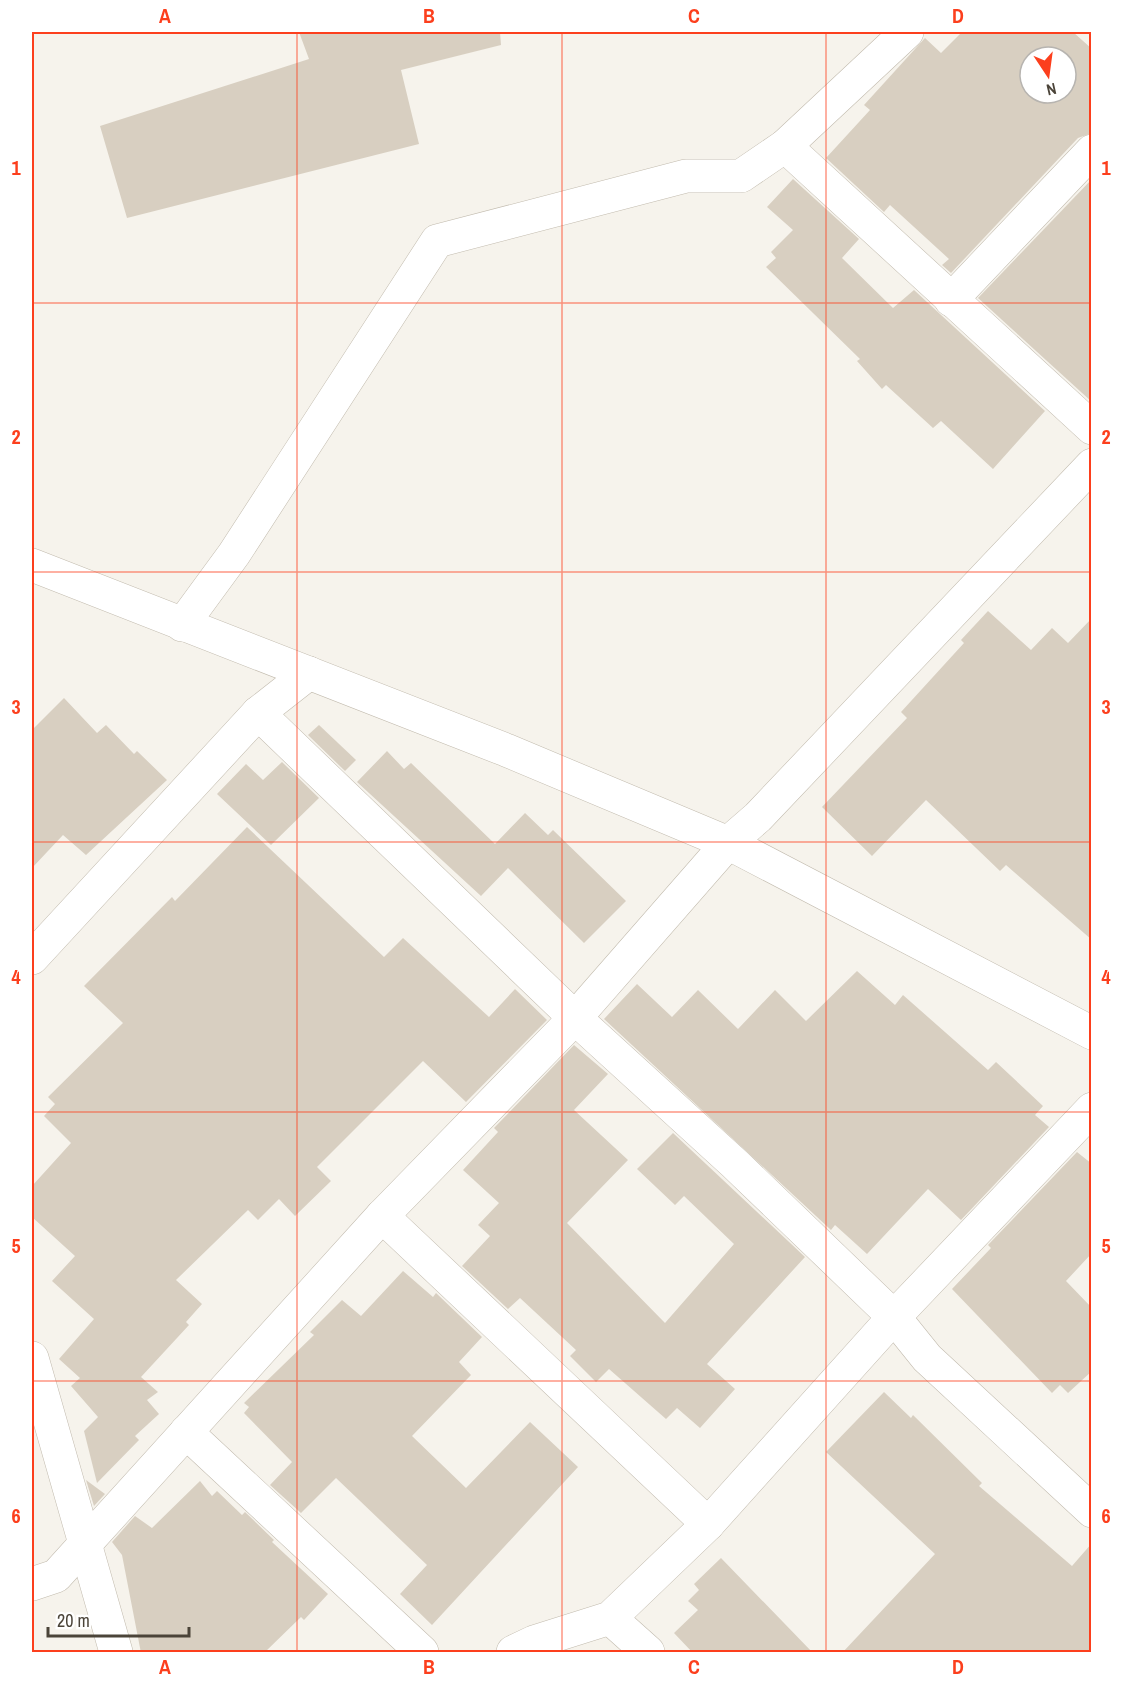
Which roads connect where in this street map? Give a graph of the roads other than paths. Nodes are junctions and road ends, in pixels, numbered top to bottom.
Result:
1 (907, 32) edge
2 (785, 146) junction
3 (1092, 151) edge
4 (951, 300) junction
5 (1092, 428) edge
6 (1092, 465) edge
7 (32, 566) edge
8 (182, 625) junction
9 (309, 673) junction
10 (258, 712) junction
11 (728, 843) junction
12 (32, 958) edge
13 (575, 1018) junction
14 (1092, 1033) edge
15 (1092, 1109) edge
16 (382, 1216) junction
17 (894, 1317) junction
18 (32, 1358) edge
19 (186, 1432) junction
20 (1092, 1510) edge
21 (708, 1524) junction
22 (84, 1543) junction
23 (32, 1584) edge
24 (610, 1618) junction
25 (116, 1653) edge
26 (422, 1653) edge
27 (513, 1653) edge
28 (648, 1653) edge

1 - 2 street
2 - 4 street
2 - 8 street
3 - 4 street
4 - 5 street
6 - 11 street
7 - 8 street
8 - 9 street
9 - 10 street
9 - 11 street
10 - 12 street
10 - 13 street
11 - 13 street
11 - 14 street
13 - 16 street
13 - 17 street
15 - 17 street
16 - 19 street
16 - 21 street
17 - 20 street
17 - 21 street
18 - 22 street
19 - 22 street
19 - 26 street
21 - 24 street
22 - 23 street
22 - 25 street
24 - 27 street
24 - 28 street

